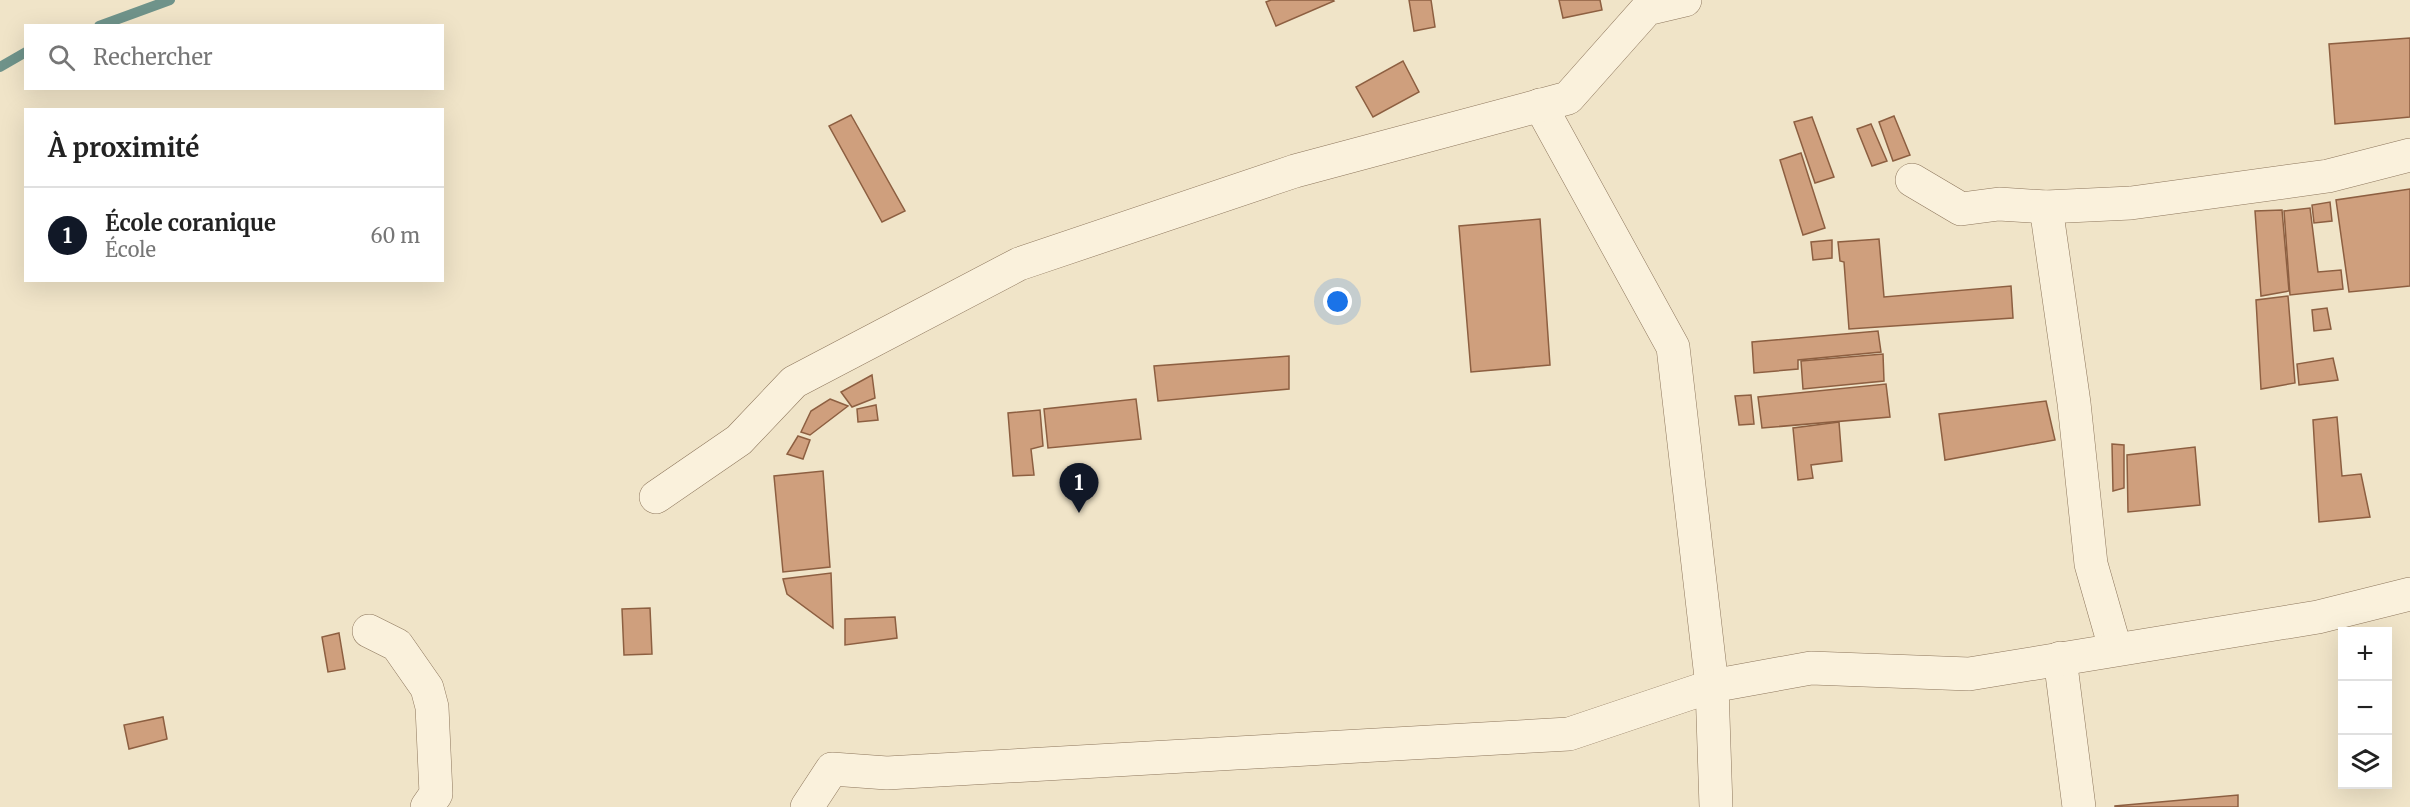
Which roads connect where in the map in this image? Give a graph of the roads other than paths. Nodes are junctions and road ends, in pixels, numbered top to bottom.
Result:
1 (1685, 0) edge
2 (1540, 105) junction
3 (2410, 155) edge
4 (1912, 180) dead end
5 (2046, 207) junction
6 (656, 497) dead end
7 (2410, 594) edge
8 (369, 631) dead end
9 (2115, 648) junction
10 (2060, 658) junction
11 (1713, 686) junction
12 (427, 807) edge
13 (807, 807) edge
14 (1716, 807) edge
15 (2079, 807) edge

1 - 2 street
2 - 6 street
2 - 11 street
3 - 5 street
4 - 5 street
5 - 9 street
7 - 9 street
8 - 12 street
9 - 10 street
10 - 11 street
10 - 15 street
11 - 13 street
11 - 14 street

